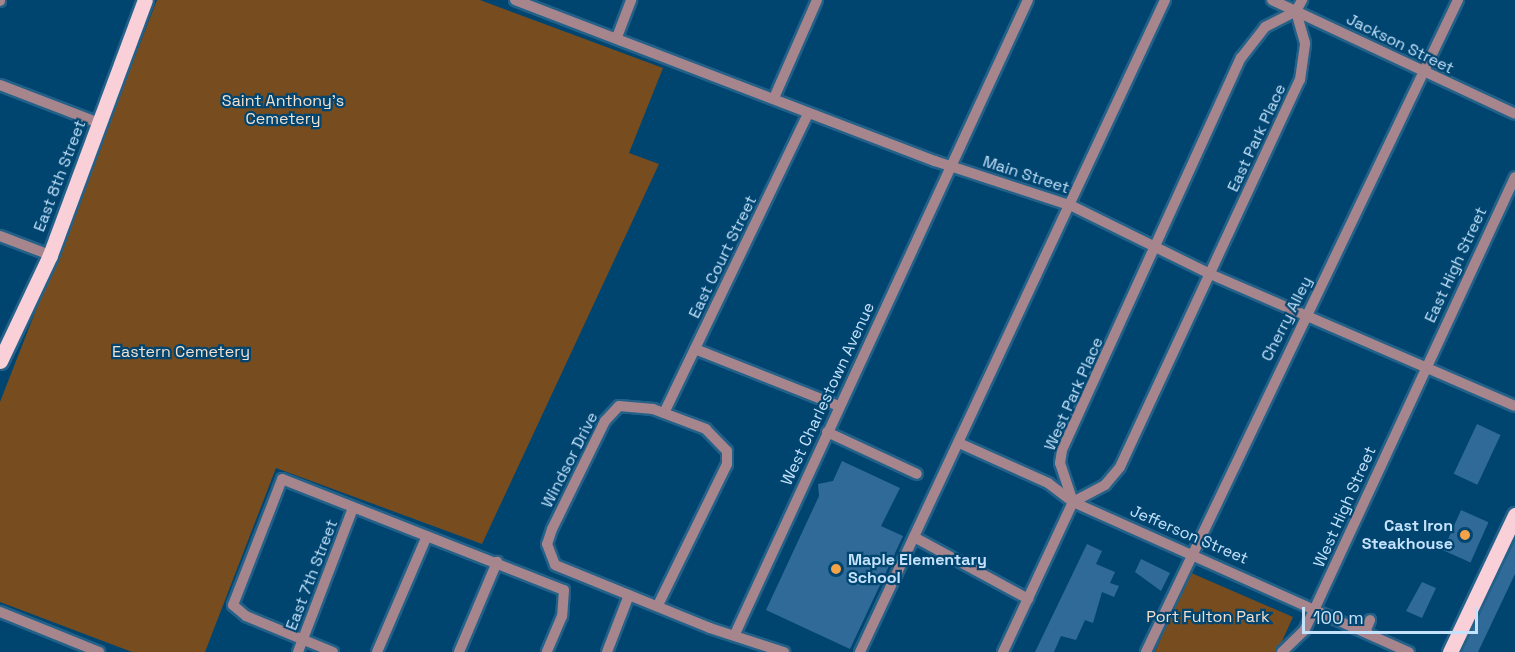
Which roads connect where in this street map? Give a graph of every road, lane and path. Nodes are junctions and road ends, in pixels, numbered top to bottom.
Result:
1 (145, 0) edge
2 (515, 0) edge
3 (631, 0) edge
4 (817, 0) edge
5 (1028, 0) edge
6 (1165, 0) edge
7 (1272, 0) edge
8 (1302, 0) edge
9 (1458, 0) edge
10 (541, 4) edge
11 (1296, 11) junction
12 (617, 37) junction
13 (1425, 74) junction
14 (0, 85) edge
15 (774, 98) junction
16 (808, 114) junction
17 (1515, 114) edge
18 (99, 123) junction
19 (950, 167) junction
20 (1515, 177) edge
21 (1072, 206) junction
22 (0, 236) edge
23 (1157, 248) junction
24 (50, 255) junction
25 (1210, 274) junction
26 (1304, 315) junction
27 (695, 349) junction
28 (0, 361) edge
29 (1425, 367) junction
30 (838, 406) junction
31 (1515, 406) edge
32 (664, 413) junction
33 (826, 432) junction
34 (959, 443) junction
35 (916, 474) dead end
36 (1073, 502) junction
37 (353, 508) junction
38 (1515, 515) edge
39 (427, 536) junction
40 (914, 537) junction
41 (1193, 552) junction
42 (497, 562) junction
43 (629, 595) junction
44 (1028, 599) junction
45 (658, 604) junction
46 (1315, 608) junction
47 (0, 612) edge
48 (1370, 620) dead end
49 (1365, 632) junction
50 (735, 634) junction
51 (305, 638) junction
52 (77, 648) edge
53 (99, 652) edge
54 (298, 652) edge
55 (333, 652) edge
56 (377, 652) edge
57 (459, 652) edge
58 (547, 652) edge
59 (607, 652) edge
60 (784, 652) edge
61 (860, 652) edge
62 (1003, 652) edge
63 (1146, 652) edge
64 (1282, 652) edge
65 (1409, 652) edge
66 (1450, 652) edge

1 - 18 main road, East 8th Street
2 - 10 street, Main Street
3 - 12 street
4 - 15 street
5 - 19 street, West Charlestown Avenue
6 - 21 street
7 - 11 street, Jackson Street
8 - 11 street
9 - 13 street, Cherry Alley
10 - 12 street, Main Street
11 - 13 street, Jackson Street
11 - 23 street
11 - 25 street, East Park Place
12 - 15 street, Main Street
13 - 17 street, Jackson Street
13 - 26 street, Cherry Alley
14 - 18 street
15 - 16 street, Main Street
16 - 19 street, Main Street
16 - 27 street, East Court Street
18 - 24 main road, East 8th Street
19 - 21 street, Main Street
19 - 30 street, West Charlestown Avenue
20 - 29 street, East High Street
21 - 23 street, Main Street
21 - 34 street
22 - 24 street
23 - 25 street, Main Street
23 - 36 street, West Park Place
24 - 28 main road, East 8th Street
25 - 26 street, Main Street
25 - 36 street
26 - 29 street, Main Street
26 - 41 street, Cherry Alley
27 - 30 street
27 - 32 street, East Court Street
29 - 31 street, Main Street
29 - 46 street, West High Street
30 - 33 street, West Charlestown Avenue
32 - 43 street, Windsor Drive
32 - 45 street, Windsor Drive
33 - 35 street
33 - 50 street, West Charlestown Avenue
34 - 36 street, Jefferson Street
34 - 40 street
36 - 41 street, Jefferson Street
36 - 44 street
37 - 39 street
37 - 51 street, East 7th Street
37 - 51 street
38 - 66 main road
39 - 42 street
39 - 56 street
40 - 44 street
40 - 61 street
41 - 46 street, Jefferson Street
41 - 63 street, Cherry Alley
42 - 57 street
42 - 58 street
43 - 45 street, Windsor Drive
43 - 59 street
44 - 62 street
45 - 50 street, Windsor Drive
46 - 49 street, Jefferson Street
46 - 64 street, West High Street
47 - 52 street
48 - 49 street
49 - 65 street, Jefferson Street
50 - 60 street, Windsor Drive
51 - 54 street, East 7th Street
51 - 55 street
52 - 53 street

